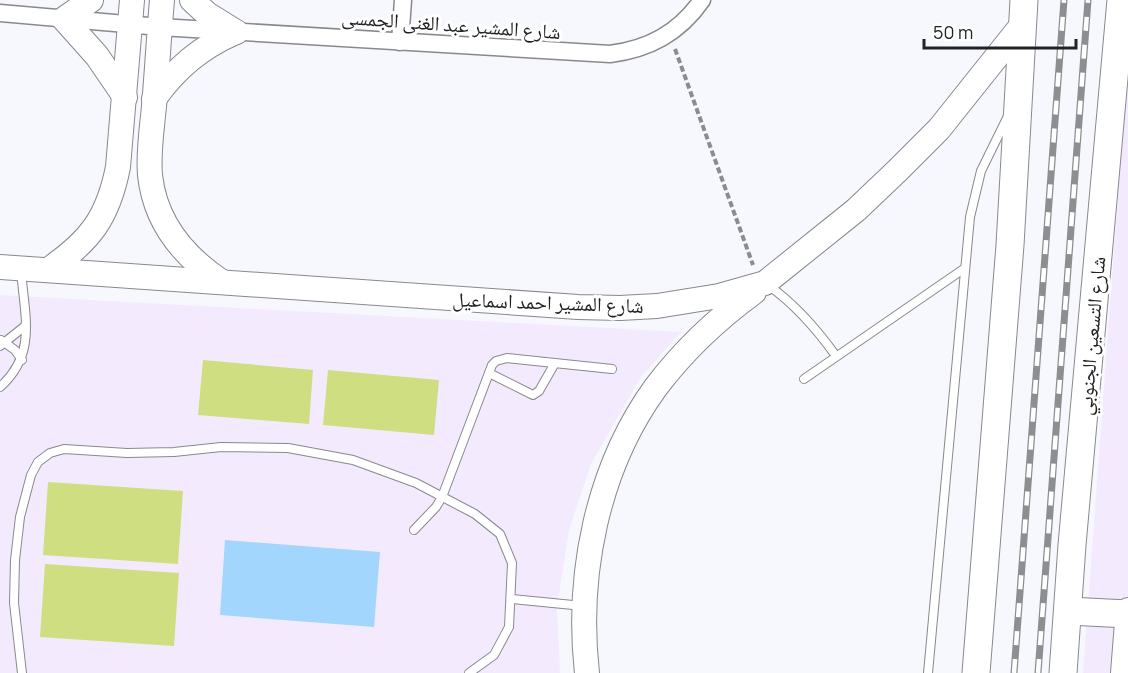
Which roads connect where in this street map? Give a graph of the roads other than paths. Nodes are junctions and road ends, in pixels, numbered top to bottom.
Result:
1 (91, 0) edge
2 (132, 0) edge
3 (162, 0) edge
4 (192, 0) edge
5 (403, 0) edge
6 (702, 0) edge
7 (1121, 0) edge
8 (0, 13) edge
9 (1023, 13) edge
10 (64, 19) junction
11 (130, 24) junction
12 (160, 27) junction
13 (236, 32) junction
14 (400, 42) junction
15 (125, 97) junction
16 (1018, 97) junction
17 (154, 99) junction
18 (11, 268) edge
19 (965, 268) junction
20 (48, 270) junction
21 (224, 283) junction
22 (765, 283) junction
23 (690, 302) junction
24 (25, 326) junction
25 (705, 332) junction
26 (2, 342) edge
27 (837, 356) junction
28 (22, 360) junction
29 (555, 363) junction
30 (612, 369) dead end
31 (489, 373) junction
32 (804, 379) dead end
33 (0, 387) edge
34 (442, 497) junction
35 (414, 530) dead end
36 (512, 599) junction
37 (583, 606) junction
38 (1068, 611) junction
39 (1128, 613) edge
40 (22, 673) edge
41 (470, 673) edge
42 (587, 673) edge
43 (928, 673) edge
44 (976, 673) edge
45 (1063, 673) edge
46 (1123, 673) edge

1 - 10 main road
2 - 11 main road
3 - 12 main road
4 - 13 main road
5 - 14 street
6 - 14 street, شارع المشير عبد الغنى الجمسى
7 - 38 main road, شارع التسعين الجنوبي
8 - 10 street, شارع المشير عبد الغنى الجمسى
9 - 16 main road
9 - 22 main road, شارع المشير احمد اسماعيل
10 - 11 street, شارع المشير عبد الغنى الجمسى
10 - 15 main road
11 - 12 street, شارع المشير عبد الغنى الجمسى
11 - 15 main road
12 - 13 street, شارع المشير عبد الغنى الجمسى
12 - 17 main road
13 - 14 street, شارع المشير عبد الغنى الجمسى
13 - 17 main road
15 - 20 main road
16 - 19 lane
16 - 44 main road
17 - 21 main road
18 - 20 main road, شارع المشير احمد اسماعيل
18 - 24 lane
19 - 27 lane
19 - 43 lane
20 - 21 main road, شارع المشير احمد اسماعيل
21 - 23 main road, شارع المشير احمد اسماعيل
22 - 23 main road, شارع المشير احمد اسماعيل
22 - 25 main road
22 - 27 lane
23 - 25 main road
24 - 26 lane
24 - 28 lane
25 - 37 main road
26 - 28 lane
27 - 32 lane
28 - 33 lane
29 - 30 lane
29 - 31 lane
29 - 31 lane
31 - 34 lane
34 - 35 lane
34 - 36 lane
34 - 40 lane
36 - 37 lane
36 - 41 lane
37 - 42 main road
38 - 39 main road
38 - 45 main road, شارع التسعين الجنوبي
39 - 46 main road

